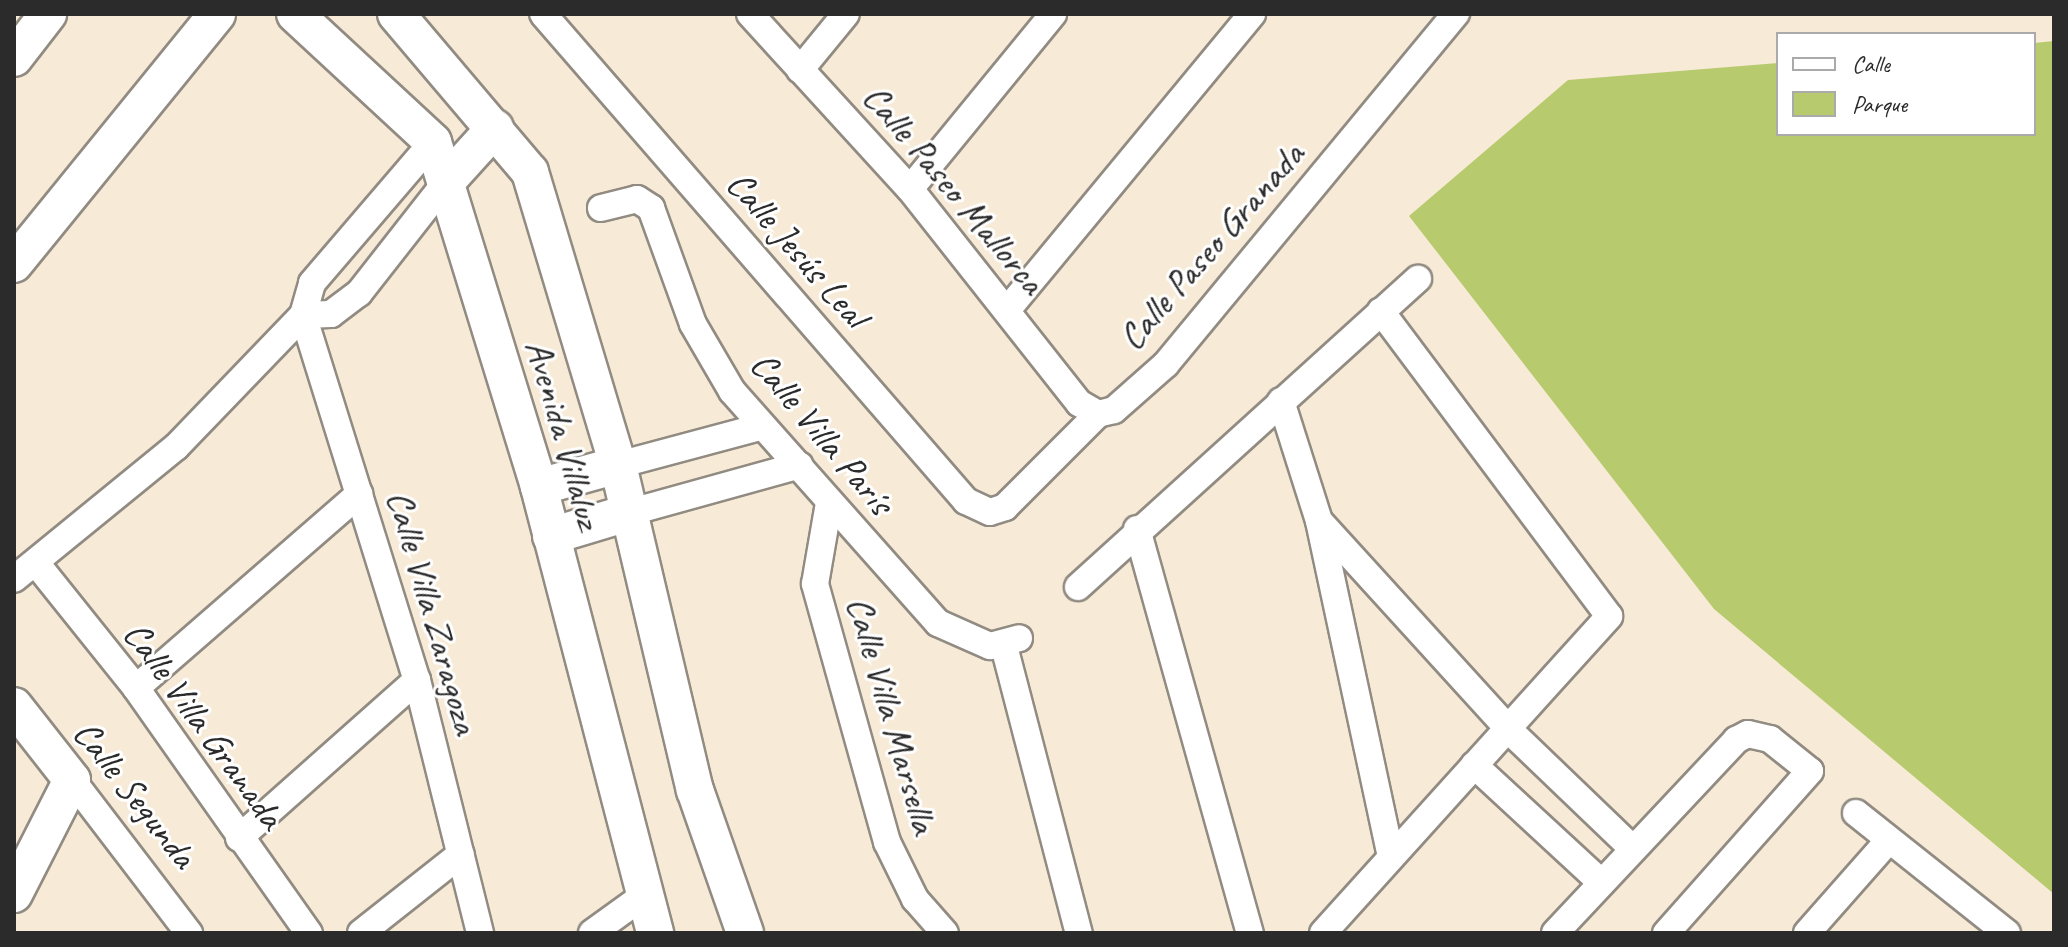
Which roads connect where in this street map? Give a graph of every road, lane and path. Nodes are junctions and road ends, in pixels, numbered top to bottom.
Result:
1 (48, 14) edge
2 (217, 14) edge
3 (295, 14) edge
4 (396, 14) edge
5 (543, 14) edge
6 (750, 14) edge
7 (846, 14) edge
8 (1053, 14) edge
9 (1252, 14) edge
10 (1456, 14) edge
11 (195, 31) edge
12 (14, 58) edge
13 (800, 70) junction
14 (472, 100) junction
15 (495, 128) junction
16 (433, 142) junction
17 (446, 182) junction
18 (910, 189) junction
19 (601, 208) dead end
20 (14, 264) edge
21 (1418, 279) dead end
22 (1008, 309) junction
23 (1381, 311) junction
24 (303, 315) junction
25 (1281, 401) junction
26 (1098, 414) junction
27 (760, 427) junction
28 (618, 465) junction
29 (800, 465) junction
30 (539, 487) junction
31 (359, 494) junction
32 (829, 503) junction
33 (1005, 507) joint
34 (631, 512) junction
35 (1319, 521) junction
36 (1137, 529) junction
37 (551, 536) junction
38 (36, 563) junction
39 (14, 579) edge
40 (1078, 587) dead end
41 (417, 680) junction
42 (136, 688) junction
43 (14, 706) edge
44 (1510, 731) junction
45 (1474, 765) junction
46 (72, 780) junction
47 (1856, 813) dead end
48 (239, 838) junction
49 (1889, 840) junction
50 (1631, 847) junction
51 (1390, 851) junction
52 (461, 854) junction
53 (1601, 882) junction
54 (14, 894) edge
55 (642, 897) junction
56 (189, 933) edge
57 (309, 933) edge
58 (361, 933) edge
59 (480, 933) edge
60 (592, 933) edge
61 (655, 933) edge
62 (745, 933) edge
63 (945, 933) edge
64 (1079, 933) edge
65 (1250, 933) edge
66 (1323, 933) edge
67 (1555, 933) edge
68 (1666, 933) edge
69 (1807, 933) edge
70 (2007, 933) edge

1 - 12 street
2 - 11 street
3 - 16 street, Avenida Villaluz
4 - 14 street, Avenida Villaluz
5 - 33 street, Calle Jesús Leal
6 - 13 street, Calle Paseo Mallorca
7 - 13 street
8 - 18 street
9 - 22 street
10 - 26 street, Calle Paseo Granada
11 - 20 street
13 - 18 street, Calle Paseo Mallorca
14 - 15 street, Avenida Villaluz
14 - 16 street
15 - 17 street
15 - 28 street, Avenida Villaluz
16 - 17 street, Avenida Villaluz
16 - 24 street
17 - 24 street
17 - 30 street, Avenida Villaluz
18 - 22 street, Calle Paseo Mallorca
19 - 27 street, Calle Villa París
21 - 23 street
22 - 26 street, Calle Paseo Mallorca
23 - 25 street
23 - 44 street
24 - 31 street, Calle Villa Zaragoza
24 - 38 street
25 - 35 street
25 - 36 street
26 - 33 street, Calle Paseo Granada
27 - 28 street
27 - 29 street, Calle Villa París
28 - 30 street
28 - 34 street, Avenida Villaluz
29 - 32 street, Calle Villa París
29 - 34 street
30 - 37 street, Avenida Villaluz
31 - 41 street, Calle Villa Zaragoza
31 - 42 street
32 - 63 street, Calle Villa Marsella
32 - 64 street, Calle Villa París
34 - 37 street
34 - 62 street, Avenida Villaluz
35 - 44 street
35 - 51 street
36 - 40 street
36 - 65 street
37 - 55 street, Avenida Villaluz
38 - 39 street
38 - 42 street, Calle Villa Granada
41 - 48 street
41 - 52 street, Calle Villa Zaragoza
42 - 48 street, Calle Villa Granada
43 - 46 street, Calle Segunda
44 - 45 street
44 - 50 street
45 - 51 street
45 - 53 street
46 - 54 street
46 - 56 street, Calle Segunda
47 - 49 street
48 - 57 street, Calle Villa Granada
49 - 69 street
49 - 70 street
50 - 53 street
50 - 68 street
51 - 66 street
52 - 58 street
52 - 59 street, Calle Villa Zaragoza
53 - 67 street
55 - 60 street
55 - 61 street, Avenida Villaluz

